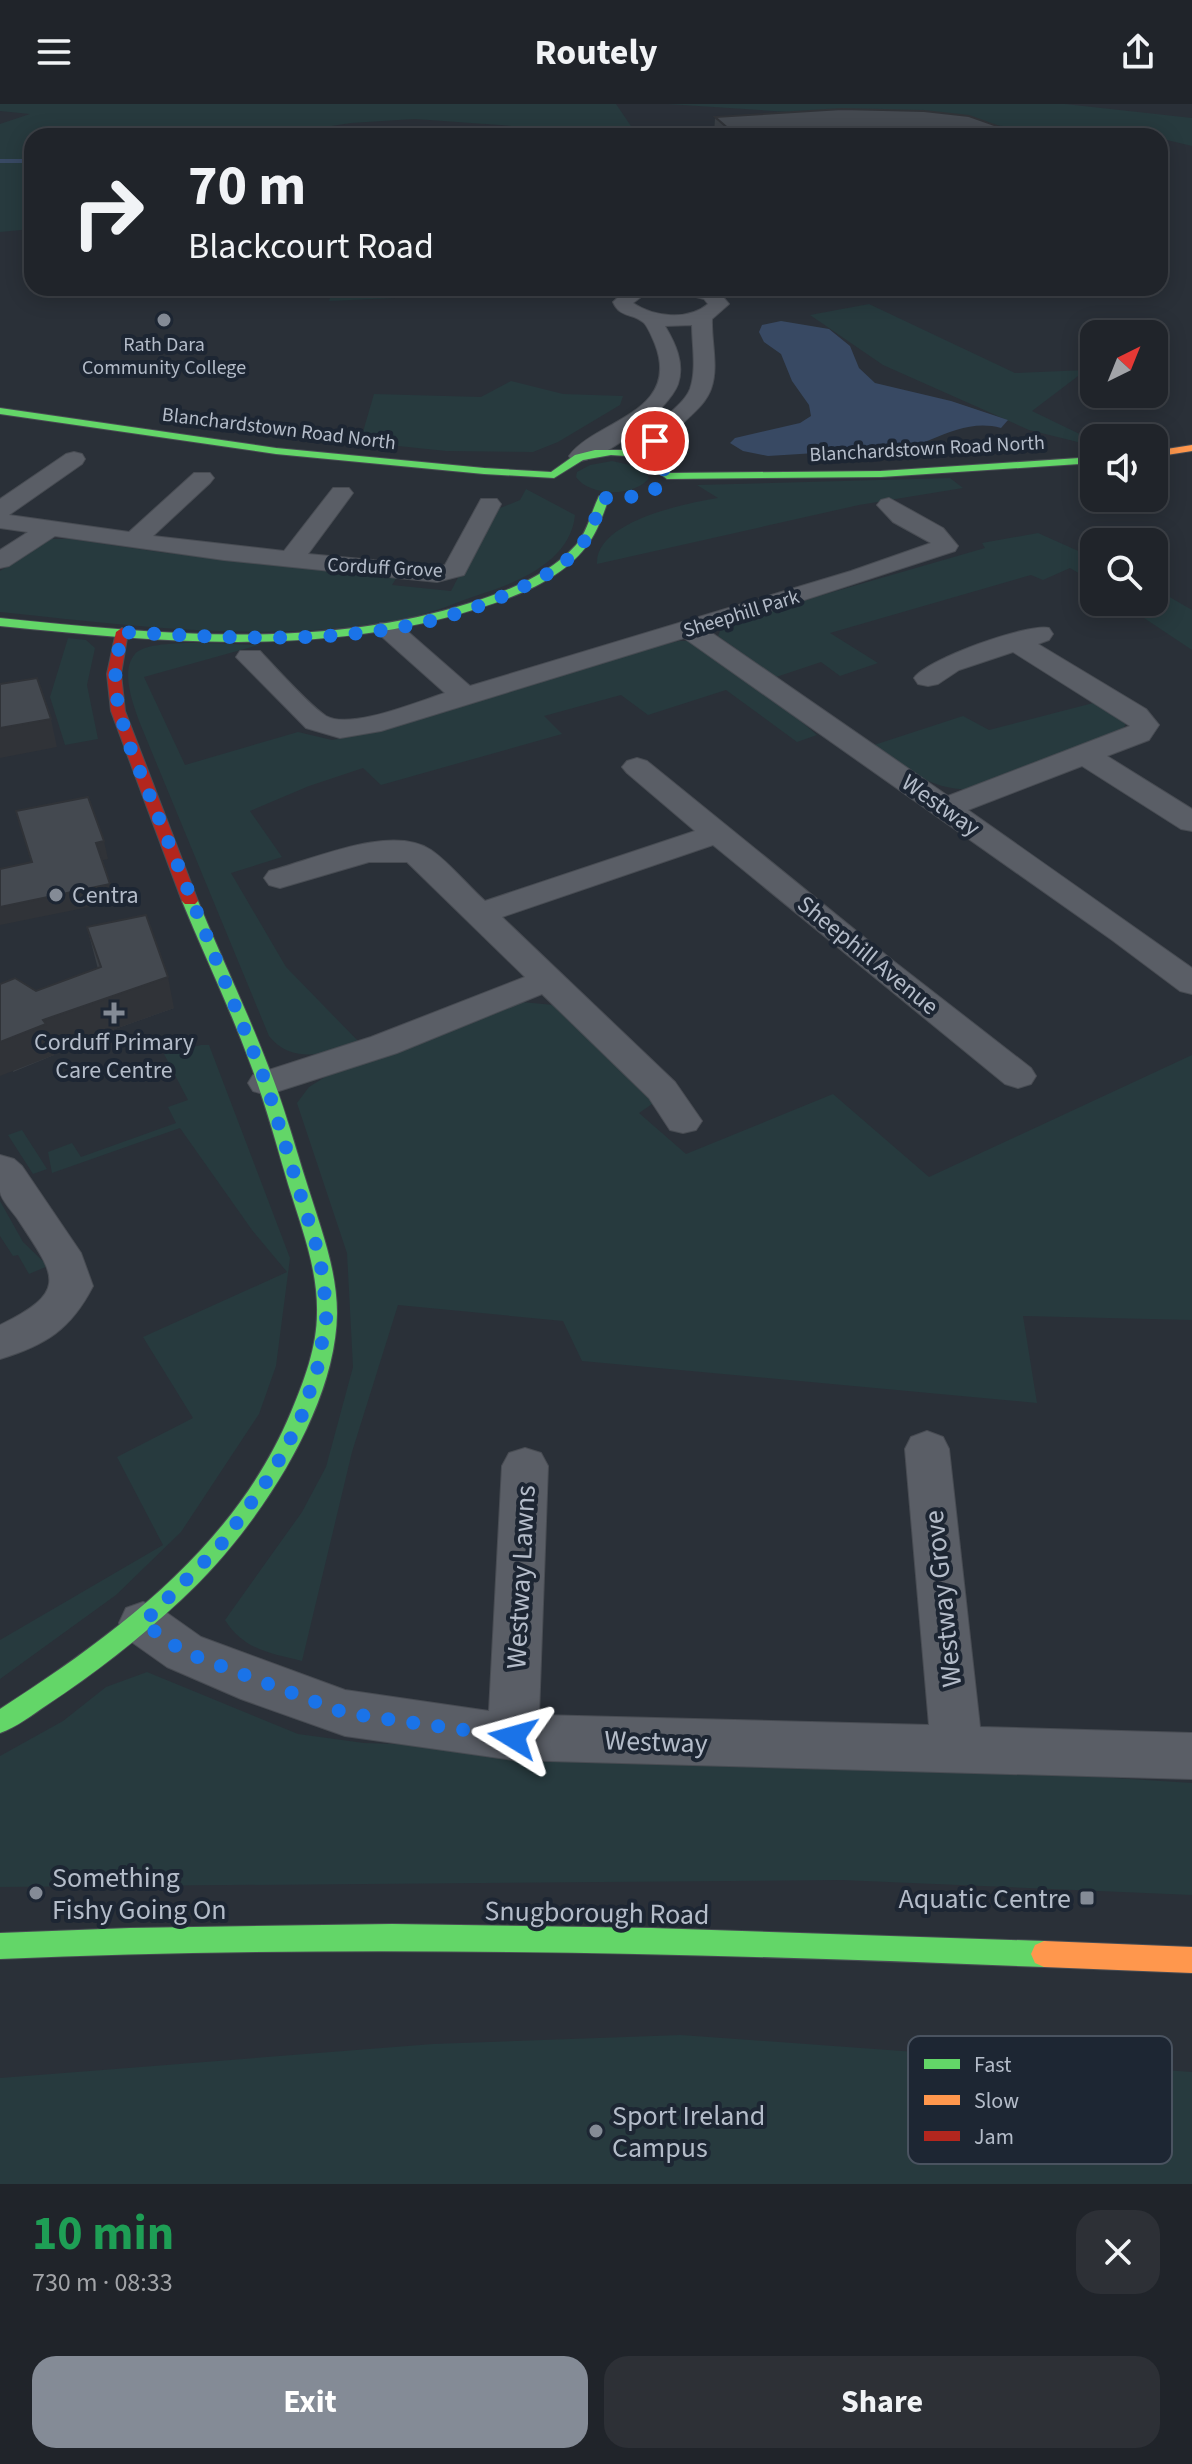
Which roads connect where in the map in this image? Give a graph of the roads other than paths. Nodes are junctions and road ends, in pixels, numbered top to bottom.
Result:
1 (630, 296) edge
2 (711, 296) edge
3 (702, 316) junction
4 (650, 317) junction
5 (0, 411) edge
6 (1192, 448) edge
7 (1168, 452) edge
8 (580, 456) junction
9 (74, 459) dead end
10 (1080, 461) edge
11 (662, 469) junction
12 (554, 475) junction
13 (202, 478) dead end
14 (653, 491) dead end
15 (341, 493) dead end
16 (489, 504) dead end
17 (889, 505) dead end
18 (0, 510) edge
19 (0, 521) edge
20 (49, 529) junction
21 (133, 541) junction
22 (290, 560) junction
23 (0, 561) edge
24 (0, 622) edge
25 (389, 629) junction
26 (689, 629) junction
27 (122, 632) junction
28 (250, 657) dead end
29 (928, 678) dead end
30 (465, 696) junction
31 (1085, 755) junction
32 (637, 767) dead end
33 (945, 808) junction
34 (1192, 822) edge
35 (719, 833) junction
36 (280, 878) dead end
37 (481, 913) junction
38 (547, 980) junction
39 (1192, 984) edge
40 (1018, 1076) dead end
41 (266, 1083) junction
42 (683, 1121) dead end
43 (0, 1168) edge
44 (0, 1343) edge
45 (927, 1449) dead end
46 (525, 1466) dead end
47 (143, 1623) junction
48 (0, 1722) edge
49 (513, 1737) junction
50 (957, 1749) junction
51 (1192, 1756) edge
52 (0, 1946) edge
53 (1192, 1960) edge

1 - 4 street
2 - 3 street
3 - 4 street
3 - 11 street
4 - 8 street
5 - 12 main road, Blanchardstown Road North
6 - 7 main road
8 - 11 main road, Blanchardstown Road North
8 - 12 main road
9 - 18 street
10 - 11 main road, Blanchardstown Road North
11 - 14 main road
12 - 25 main road
13 - 21 street
15 - 22 street, Corduff Grove
16 - 22 street, Corduff Grove
17 - 26 street, Sheephill Park
19 - 20 street, Corduff Grove
20 - 21 street, Corduff Grove
20 - 23 street
21 - 22 street, Corduff Grove
24 - 27 main road
25 - 27 main road
25 - 30 street
26 - 30 street, Sheephill Park
26 - 33 street, Westway
27 - 41 main road
28 - 30 street, Sheephill Park
29 - 31 street
31 - 33 street
31 - 34 street
32 - 35 street, Sheephill Avenue
33 - 39 street, Westway
35 - 37 street
35 - 40 street, Sheephill Avenue
36 - 37 street
37 - 38 street
38 - 41 street
38 - 42 street
41 - 47 main road
43 - 44 street
45 - 50 street, Westway Grove
46 - 49 street, Westway Lawns
47 - 48 main road
47 - 49 street, Westway
49 - 50 street, Westway
50 - 51 street, Westway
52 - 53 main road, Snugborough Road

